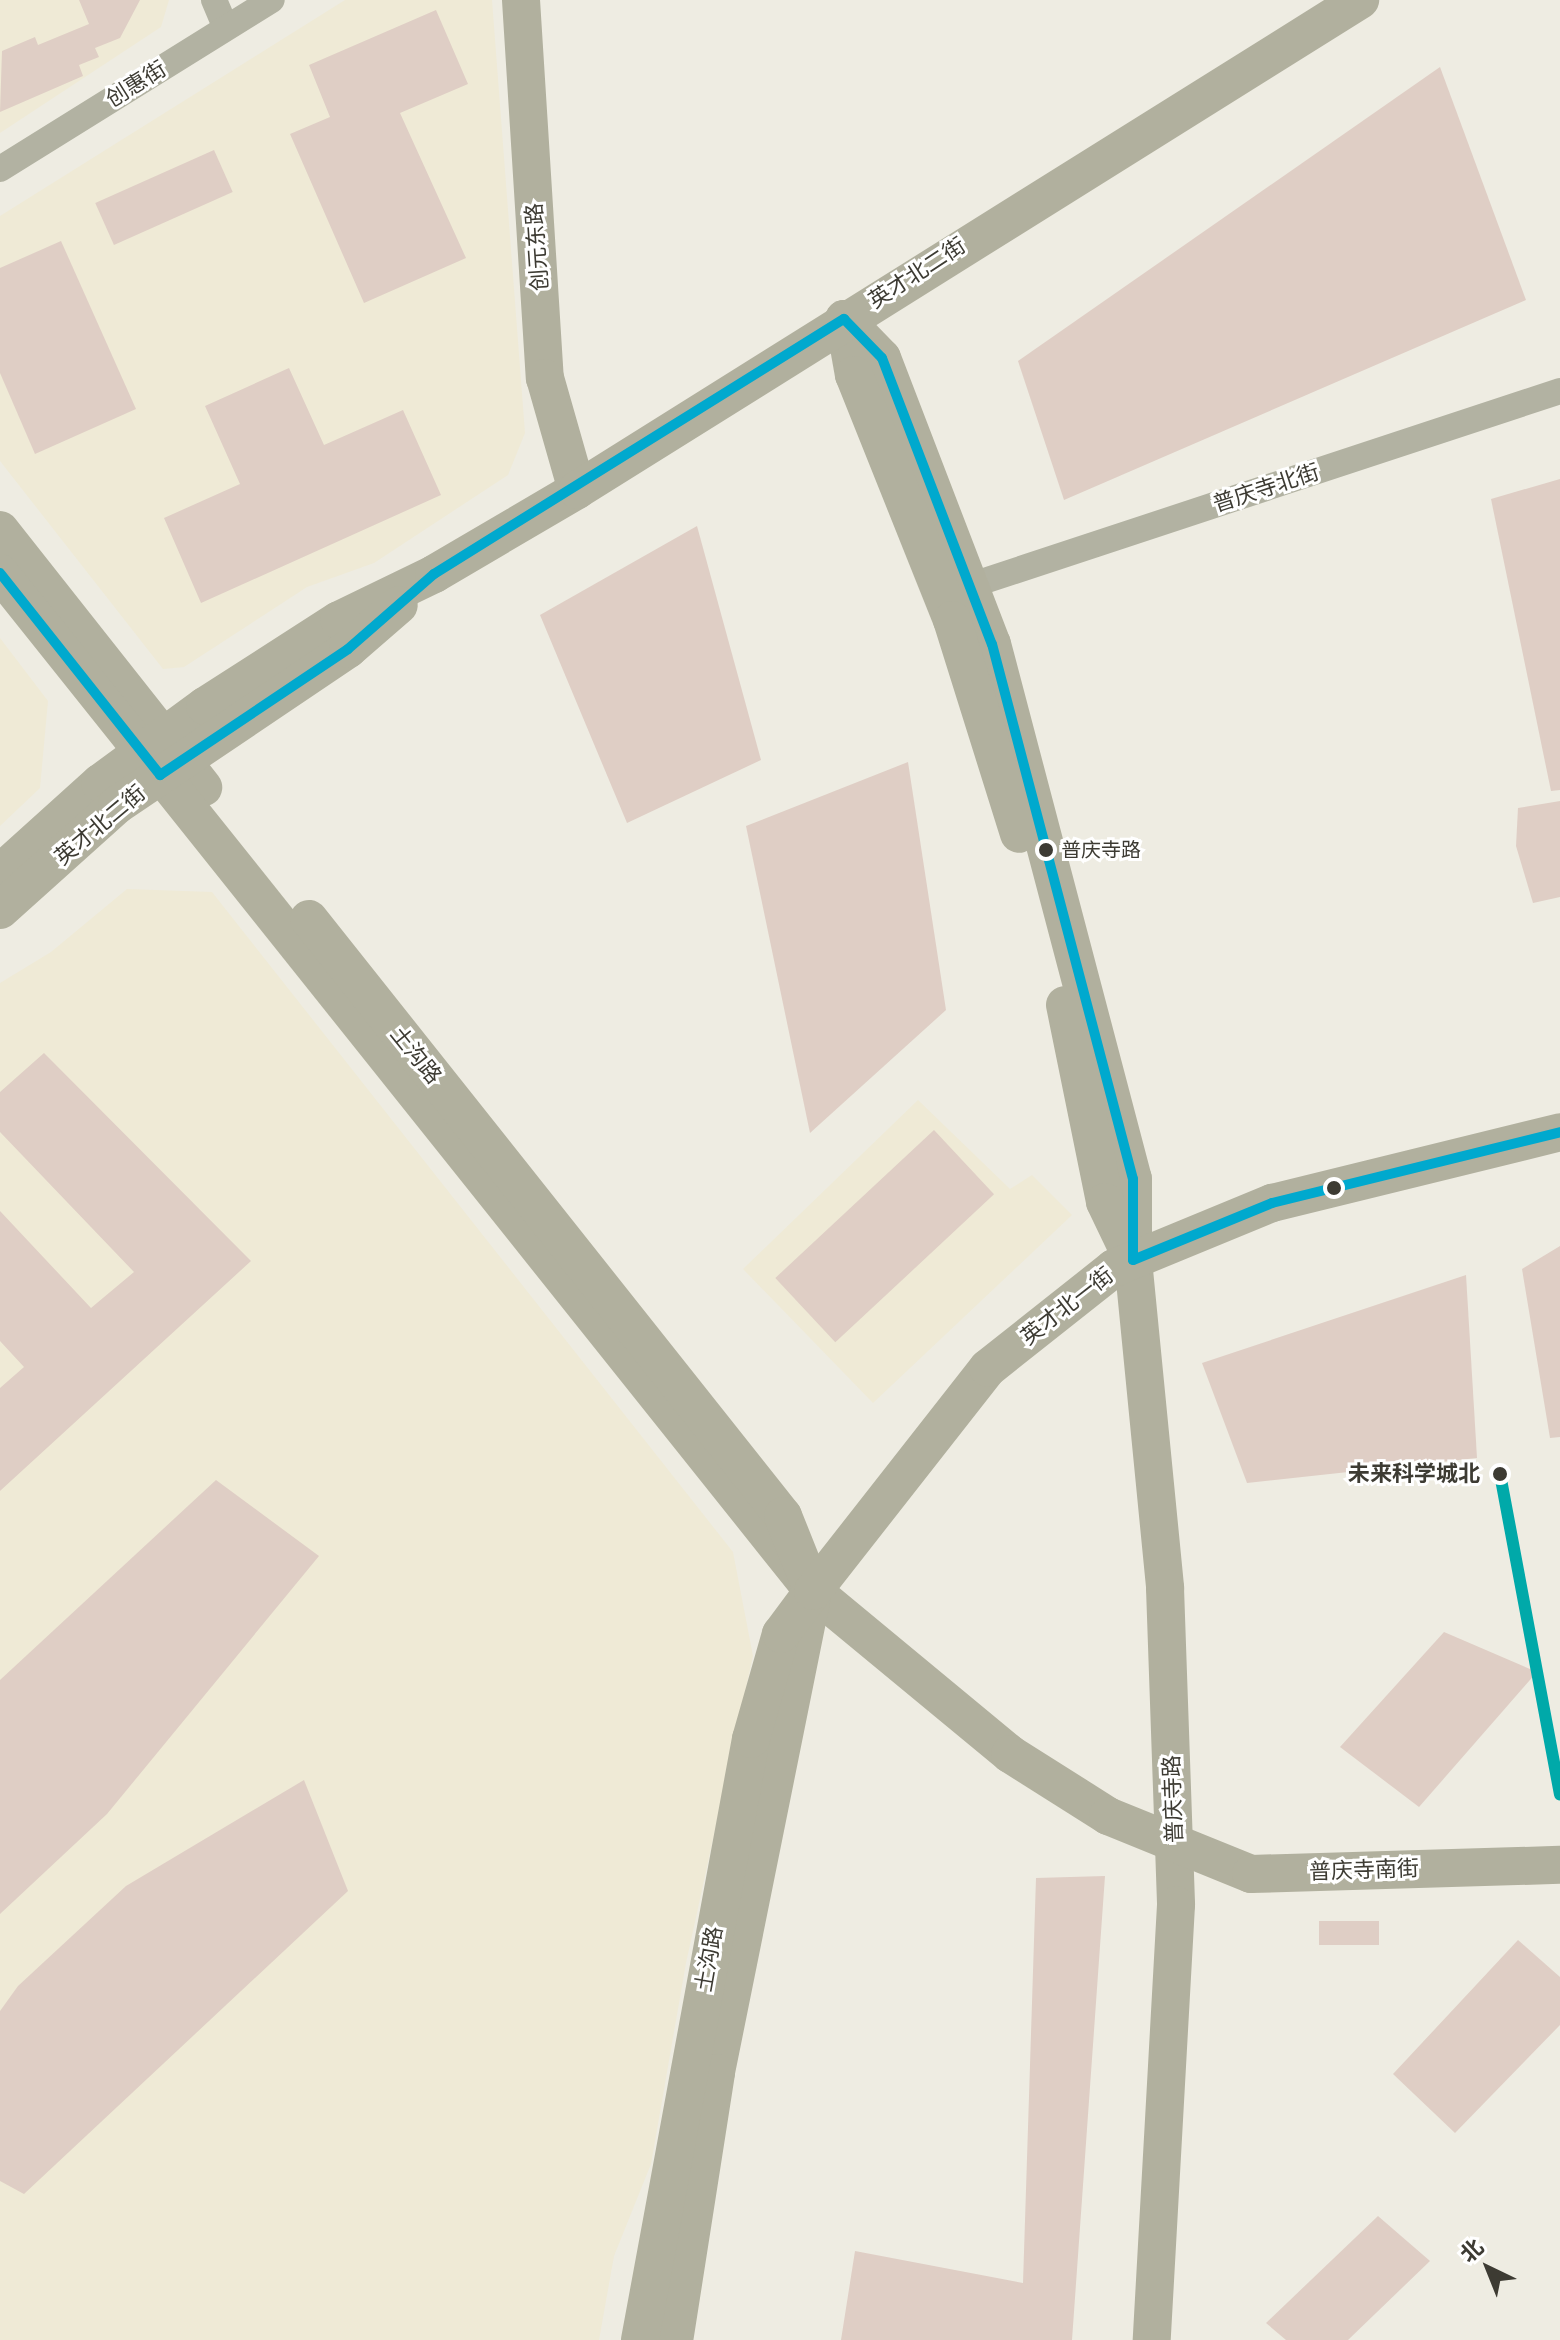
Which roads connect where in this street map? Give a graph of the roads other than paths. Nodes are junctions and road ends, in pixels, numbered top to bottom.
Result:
1 (214, 0) edge
2 (272, 0) edge
3 (521, 0) edge
4 (1360, 0) edge
5 (226, 28) junction
6 (0, 169) edge
7 (844, 319) junction
8 (1560, 391) edge
9 (577, 490) junction
10 (0, 530) edge
11 (0, 573) edge
12 (972, 585) junction
13 (162, 756) junction
14 (0, 873) edge
15 (0, 910) edge
16 (1560, 1132) edge
17 (1133, 1260) junction
18 (813, 1591) junction
19 (1174, 1841) junction
20 (1560, 1865) edge
21 (640, 2340) edge
22 (674, 2340) edge
23 (1152, 2340) edge

1 - 5 street
2 - 5 street, 创惠街
3 - 9 street, 创元东路
4 - 7 street, 英才北二街
5 - 6 street, 创惠街
7 - 9 street, 英才北二街
7 - 12 street, 普庆寺路
7 - 17 street, 普庆寺路
8 - 12 street, 普庆寺北街
9 - 13 street, 英才北二街
10 - 13 street, 土沟路
11 - 13 street, 土沟路
12 - 17 street, 普庆寺路
13 - 14 street, 英才北二街
13 - 15 street, 英才北二街
13 - 18 street, 土沟路
16 - 17 street, 英才北一街
17 - 18 street, 英才北一街
17 - 19 street, 普庆寺路
18 - 19 street, 普庆寺南街
18 - 21 street, 土沟路
18 - 22 street, 土沟路
19 - 20 street, 普庆寺南街
19 - 23 street, 普庆寺路

